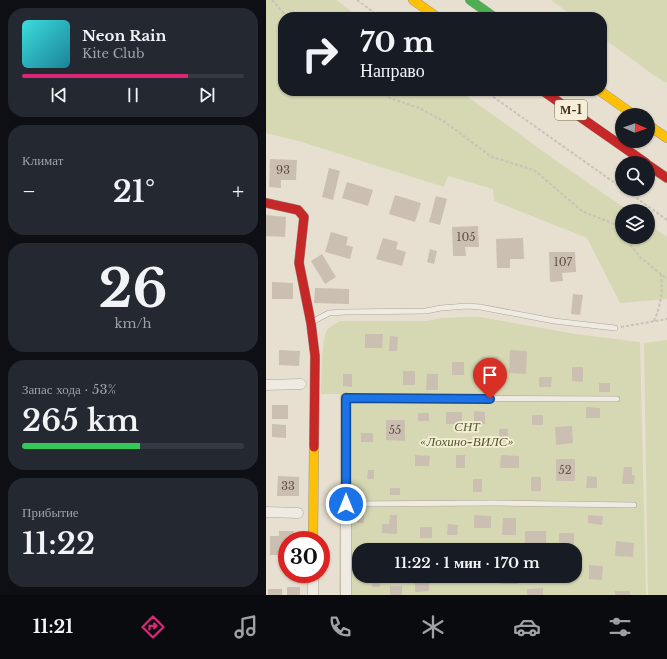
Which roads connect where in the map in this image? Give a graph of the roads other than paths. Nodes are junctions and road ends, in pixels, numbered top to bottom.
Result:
1 (413, 0) edge
2 (470, 0) edge
3 (430, 12) edge
4 (487, 12) edge
5 (550, 96) edge
6 (607, 96) edge
7 (624, 108) edge
8 (655, 130) edge
9 (667, 138) edge
10 (636, 156) edge
11 (655, 170) edge
12 (667, 178) edge
13 (266, 203) edge
14 (311, 323) junction
15 (615, 328) road end
16 (300, 384) dead end
17 (266, 385) edge
18 (346, 398) joint
19 (617, 399) dead end
20 (346, 504) junction
21 (634, 505) dead end
22 (266, 512) edge
23 (298, 513) dead end
24 (313, 531) edge
25 (313, 583) edge
26 (313, 595) edge
27 (346, 595) edge

1 - 3 main road
2 - 4 main road
5 - 10 main road, М-1
6 - 7 main road, М-1
8 - 9 main road
11 - 12 main road, М-1
13 - 14 main road
14 - 15 lane
14 - 24 main road
16 - 17 street
18 - 19 lane
18 - 20 street
20 - 21 lane
20 - 27 street
22 - 23 street
25 - 26 street

